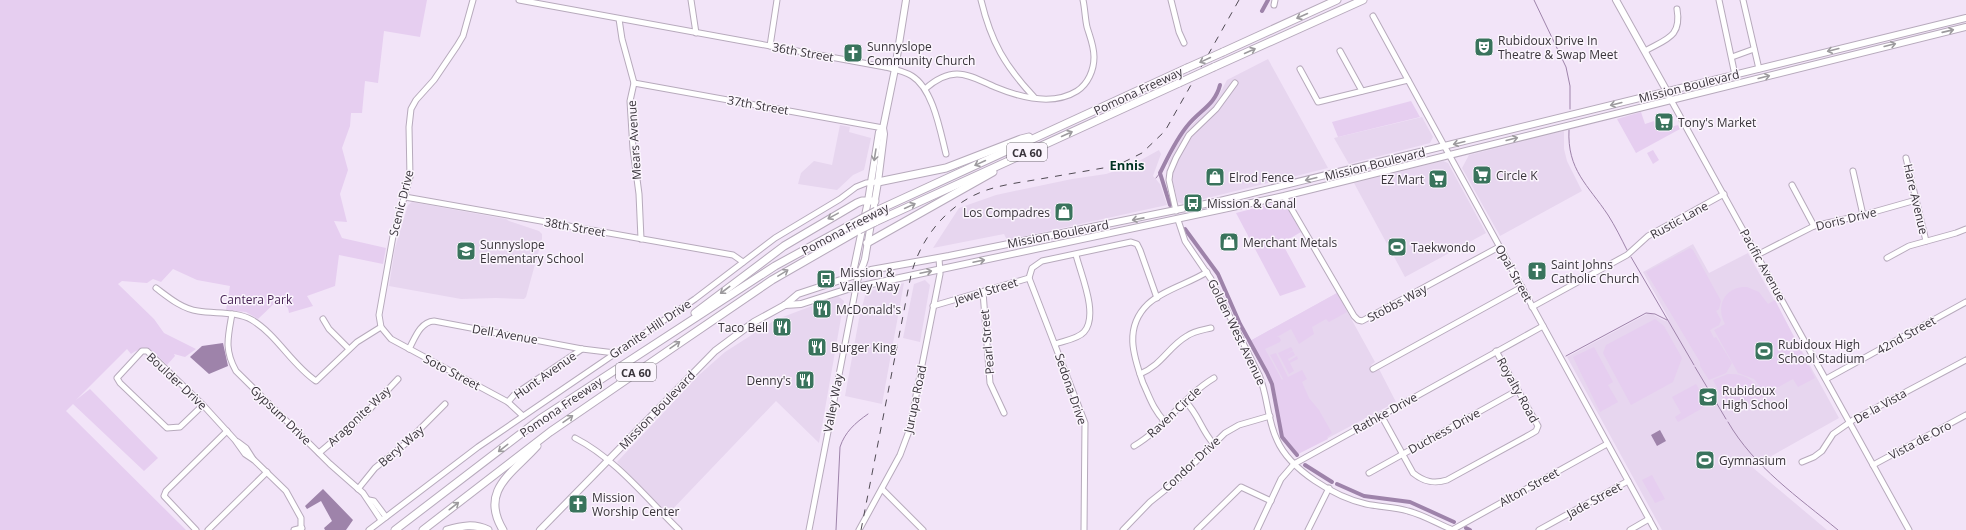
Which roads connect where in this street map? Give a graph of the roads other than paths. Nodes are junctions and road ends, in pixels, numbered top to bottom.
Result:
1 (473, 0) edge
2 (519, 0) edge
3 (691, 0) edge
4 (777, 0) edge
5 (906, 0) edge
6 (981, 0) edge
7 (1083, 0) edge
8 (1172, 0) edge
9 (1337, 0) edge
10 (1363, 0) edge
11 (1616, 0) edge
12 (1719, 0) edge
13 (1743, 0) edge
14 (1677, 9) dead end
15 (1373, 16) dead end
16 (1966, 18) edge
17 (619, 19) junction
18 (1966, 27) edge
19 (696, 33) junction
20 (1184, 43) dead end
21 (770, 46) junction
22 (1754, 50) junction
23 (1340, 51) dead end
24 (1645, 51) junction
25 (1732, 57) junction
26 (895, 69) junction
27 (1300, 69) dead end
28 (1759, 69) junction
29 (1735, 75) junction
30 (1408, 80) junction
31 (634, 83) junction
32 (1236, 83) dead end
33 (924, 89) junction
34 (1362, 91) junction
35 (1667, 92) junction
36 (1034, 97) junction
37 (1672, 100) junction
38 (883, 128) junction
39 (1041, 135) junction
40 (1042, 145) junction
41 (1444, 147) junction
42 (946, 154) dead end
43 (1449, 155) junction
44 (1906, 158) dead end
45 (1853, 171) dead end
46 (878, 182) junction
47 (871, 183) junction
48 (1792, 185) dead end
49 (1724, 194) junction
50 (1284, 196) junction
51 (405, 197) junction
52 (1916, 200) junction
53 (871, 201) junction
54 (1176, 211) junction
55 (1863, 215) junction
56 (1178, 220) junction
57 (1814, 226) junction
58 (1966, 229) edge
59 (641, 239) junction
60 (1926, 240) junction
61 (867, 243) junction
62 (1499, 247) junction
63 (1076, 255) junction
64 (1757, 255) junction
65 (939, 258) junction
66 (1887, 258) dead end
67 (743, 262) junction
68 (940, 269) junction
69 (1207, 272) junction
70 (857, 276) junction
71 (1029, 278) junction
72 (856, 287) junction
73 (1522, 287) junction
74 (156, 288) dead end
75 (983, 292) junction
76 (1157, 298) junction
77 (1966, 302) edge
78 (785, 305) junction
79 (933, 306) junction
80 (1532, 307) junction
81 (232, 314) junction
82 (323, 319) dead end
83 (1543, 326) junction
84 (382, 327) junction
85 (1211, 328) dead end
86 (662, 339) junction
87 (1055, 344) junction
88 (349, 349) junction
89 (409, 349) junction
90 (582, 349) junction
91 (1496, 351) junction
92 (614, 353) junction
93 (1966, 360) edge
94 (1373, 369) dead end
95 (1140, 374) junction
96 (1214, 378) dead end
97 (398, 379) dead end
98 (1826, 379) junction
99 (1518, 390) junction
100 (508, 402) junction
101 (1186, 402) junction
102 (446, 404) dead end
103 (203, 405) junction
104 (1004, 413) dead end
105 (1381, 415) junction
106 (1966, 415) edge
107 (523, 416) junction
108 (1270, 416) junction
109 (1165, 422) junction
110 (1850, 422) junction
111 (227, 431) junction
112 (550, 432) junction
113 (575, 438) dead end
114 (1214, 443) junction
115 (1607, 444) junction
116 (1134, 446) dead end
117 (319, 453) junction
118 (1402, 454) junction
119 (609, 460) junction
120 (1802, 462) dead end
121 (1294, 464) junction
122 (1873, 465) junction
123 (267, 472) junction
124 (1369, 473) dead end
125 (1628, 481) junction
126 (1328, 488) junction
127 (358, 489) junction
128 (882, 489) junction
129 (1271, 501) junction
130 (384, 518) junction
131 (1649, 519) junction
132 (302, 529) edge
133 (196, 530) edge
134 (208, 530) edge
135 (294, 530) edge
136 (368, 530) edge
137 (395, 530) edge
138 (423, 530) edge
139 (447, 530) edge
140 (488, 530) edge
141 (503, 530) edge
142 (540, 530) edge
143 (679, 530) edge
144 (809, 530) edge
145 (859, 530) edge
146 (923, 530) edge
147 (1084, 530) edge
148 (1123, 530) edge
149 (1197, 530) edge
150 (1257, 530) edge
151 (1309, 530) edge
152 (1452, 530) edge
153 (1539, 530) edge
154 (1630, 530) edge
155 (1655, 530) edge
156 (1909, 530) edge

1 - 51 street, Scenic Drive
2 - 17 street, 36th Street
3 - 19 street
4 - 21 street
5 - 26 main road, Valley Way
6 - 36 street
7 - 36 street
8 - 20 street
9 -> 39 highway, Pomona Freeway / CA 60, bridge
40 -> 10 highway, Pomona Freeway / CA 60, bridge
11 - 24 main road, Pacific Avenue
12 - 25 street
13 - 22 street
14 - 24 street
15 - 30 street, Opal Street
16 -> 28 main road, Mission Boulevard
17 - 19 street, 36th Street
17 - 31 street, Mears Avenue
37 -> 18 main road, Mission Boulevard
19 - 21 street, 36th Street
21 - 26 street, 36th Street
22 - 25 street
22 - 28 street
23 - 34 street
24 - 35 main road, Pacific Avenue
25 - 29 street
26 - 33 street, 36th Street
26 - 38 main road, Valley Way
27 - 34 street
28 - 29 main road, Mission Boulevard
29 - 35 main road, Mission Boulevard
30 - 34 street
30 - 41 street, Opal Street
31 - 38 street, 37th Street
31 - 59 street, Mears Avenue
32 - 54 street
33 - 36 street
33 - 42 street, 36th Street
35 - 37 main road, Pacific Avenue
35 -> 41 main road, Mission Boulevard
43 -> 37 main road, Mission Boulevard
37 - 49 street, Pacific Avenue
38 - 46 main road, Valley Way
38 -> 47 main road, Valley Way
39 - 46 highway
39 -> 86 highway, Pomona Freeway / CA 60, bridge
40 - 61 highway
112 -> 40 highway, Pomona Freeway / CA 60, bridge
41 - 43 street, Opal Street
41 -> 54 main road, Mission Boulevard
43 - 50 main road, Mission Boulevard
43 - 62 street, Opal Street
44 - 52 street, Hare Avenue
45 - 55 street
46 - 47 street, Granite Hill Drive
46 - 53 main road, Valley Way
47 - 53 main road, Valley Way
47 - 67 street, Granite Hill Drive
48 - 57 street
49 - 64 street, Pacific Avenue
49 - 80 street, Rustic Lane
50 - 56 main road, Mission Boulevard
50 - 62 street, Stobbs Way
51 - 59 street, 38th Street
51 - 84 street, Scenic Drive
52 - 55 street, Doris Drive
52 - 60 street, Hare Avenue
53 - 61 main road, Valley Way
53 - 70 main road, Valley Way
53 -> 86 highway
54 - 56 main road
54 -> 65 main road, Mission Boulevard
55 - 57 street, Doris Drive
68 -> 56 main road, Mission Boulevard
56 - 69 street, Golden West Avenue
57 - 64 street, Doris Drive
58 - 60 street
59 - 67 street, 38th Street
60 - 66 street
61 - 70 main road, Valley Way
62 - 73 street, Opal Street
63 - 71 street, Jewel Street
63 - 76 street, Jewel Street
63 - 87 street
64 - 98 street, Pacific Avenue
65 - 68 street, Jurupa Road
65 - 70 main road, Mission Boulevard
67 - 92 street, Granite Hill Drive
72 -> 68 main road, Mission Boulevard
68 - 79 street, Jurupa Road
69 - 76 street
69 - 108 street, Golden West Avenue
70 - 72 main road, Valley Way
70 - 78 main road, Mission Boulevard
71 - 75 street, Jewel Street
71 - 87 street, Sedona Drive
72 - 78 main road, Mission Boulevard
72 - 144 street, Valley Way
73 - 80 street, Opal Street
73 - 94 street
74 - 81 street
75 - 79 street, Jewel Street
75 - 104 street, Pearl Street
76 - 95 street
77 - 98 street, 42nd Street
78 - 119 main road, Mission Boulevard
79 - 128 street, Jurupa Road
80 - 83 street, Opal Street
81 - 88 street
81 - 117 street, Gypsum Drive
82 - 88 street
83 - 91 street, Rathke Drive
83 - 115 street, Opal Street
84 - 88 street
84 - 89 street, Soto Street
85 - 95 street
86 -> 137 highway, Pomona Freeway / CA 60
87 - 147 street, Sedona Drive
89 - 90 street, Dell Avenue
89 - 100 street, Soto Street
90 - 92 street, Dell Avenue
90 - 100 street, Hunt Avenue
91 - 99 street, Royalty Road
91 - 105 street, Rathke Drive
92 - 107 street, Granite Hill Drive
93 - 110 street, De la Vista
95 - 109 street
96 - 101 street, Raven Circle
97 - 117 street, Aragonite Way
98 - 110 street, Pacific Avenue
99 - 118 street, Duchess Drive
99 - 118 street, Royalty Road
100 - 107 street, Soto Street
101 - 109 street, Raven Circle
101 - 114 street
102 - 127 street, Beryl Way
103 - 103 street, Boulder Drive
103 - 111 street, Boulder Drive
105 - 118 street
105 - 121 street, Rathke Drive
106 - 122 street, Vista de Oro
107 - 130 street, Granite Hill Drive
108 - 114 street, Condor Drive
108 - 121 street, Golden West Avenue
109 - 116 street, Raven Circle
110 - 120 street, De la Vista
110 - 122 street, Pacific Avenue
111 - 123 street, Boulder Drive
111 - 133 street
138 -> 112 highway, Pomona Freeway / CA 60
112 - 141 highway
113 - 119 street
114 - 148 street, Condor Drive
115 - 125 street, Opal Street
115 - 152 street, Alton Street
117 - 127 street, Gypsum Drive
118 - 124 street, Duchess Drive
119 - 142 main road, Mission Boulevard
119 - 143 street
121 - 126 street, Golden West Avenue
121 - 129 street, Rathke Drive
122 - 156 street, Pacific Avenue
123 - 132 street, Boulder Drive
123 - 134 street
125 - 131 street, Opal Street
125 - 153 street, Jade Street
126 - 151 street
126 - 152 street, Golden West Avenue
127 - 130 street, Gypsum Drive
128 - 145 street, Jurupa Road
128 - 146 street
129 - 149 street
129 - 150 street, Rathke Drive
130 - 136 street, Granite Hill Drive
131 - 154 street
131 - 155 street, Opal Street
132 - 135 street
139 - 140 highway

